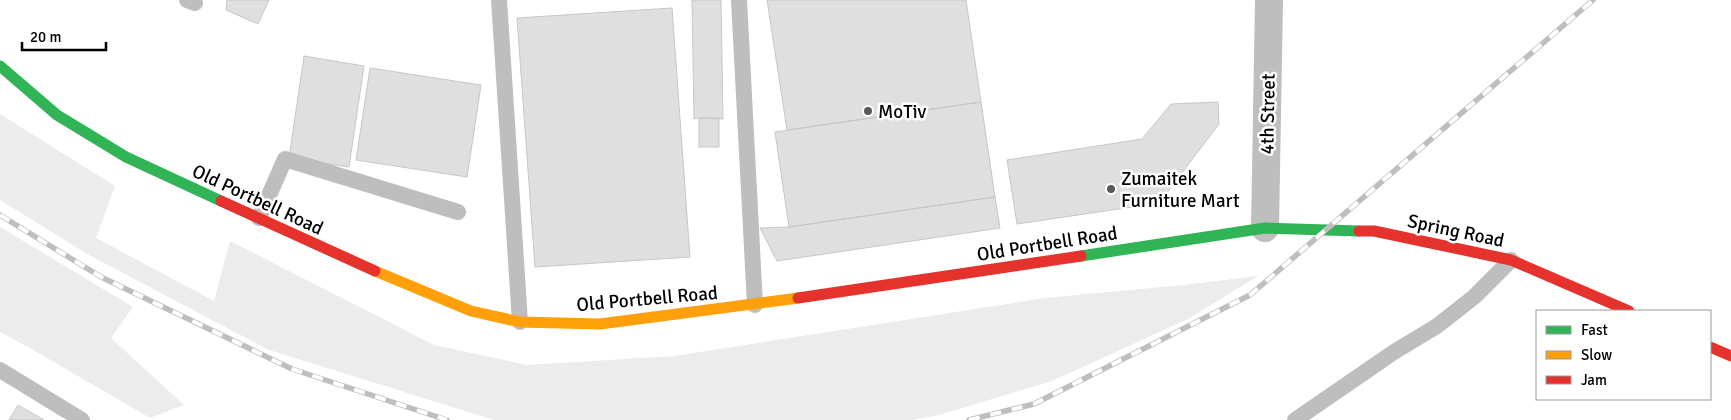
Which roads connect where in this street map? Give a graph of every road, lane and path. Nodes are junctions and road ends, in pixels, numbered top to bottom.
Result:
1 (499, 0) edge
2 (739, 0) edge
3 (1269, 0) edge
4 (0, 66) edge
5 (458, 212) dead end
6 (259, 218) junction
7 (1265, 228) junction
8 (1511, 260) junction
9 (755, 305) junction
10 (1626, 310) edge
11 (520, 322) junction
12 (1711, 347) edge
13 (1731, 356) edge
14 (0, 370) edge
15 (82, 420) edge
16 (1295, 420) edge

1 - 11 lane
2 - 9 lane
3 - 7 street, 4th Street
4 - 6 main road, Old Portbell Road
5 - 6 lane
6 - 11 main road, Old Portbell Road
7 - 8 main road, Spring Road
7 - 9 main road, Old Portbell Road
8 - 10 main road, Spring Road
8 - 16 lane
9 - 11 main road, Old Portbell Road
12 - 13 main road
14 - 15 lane

